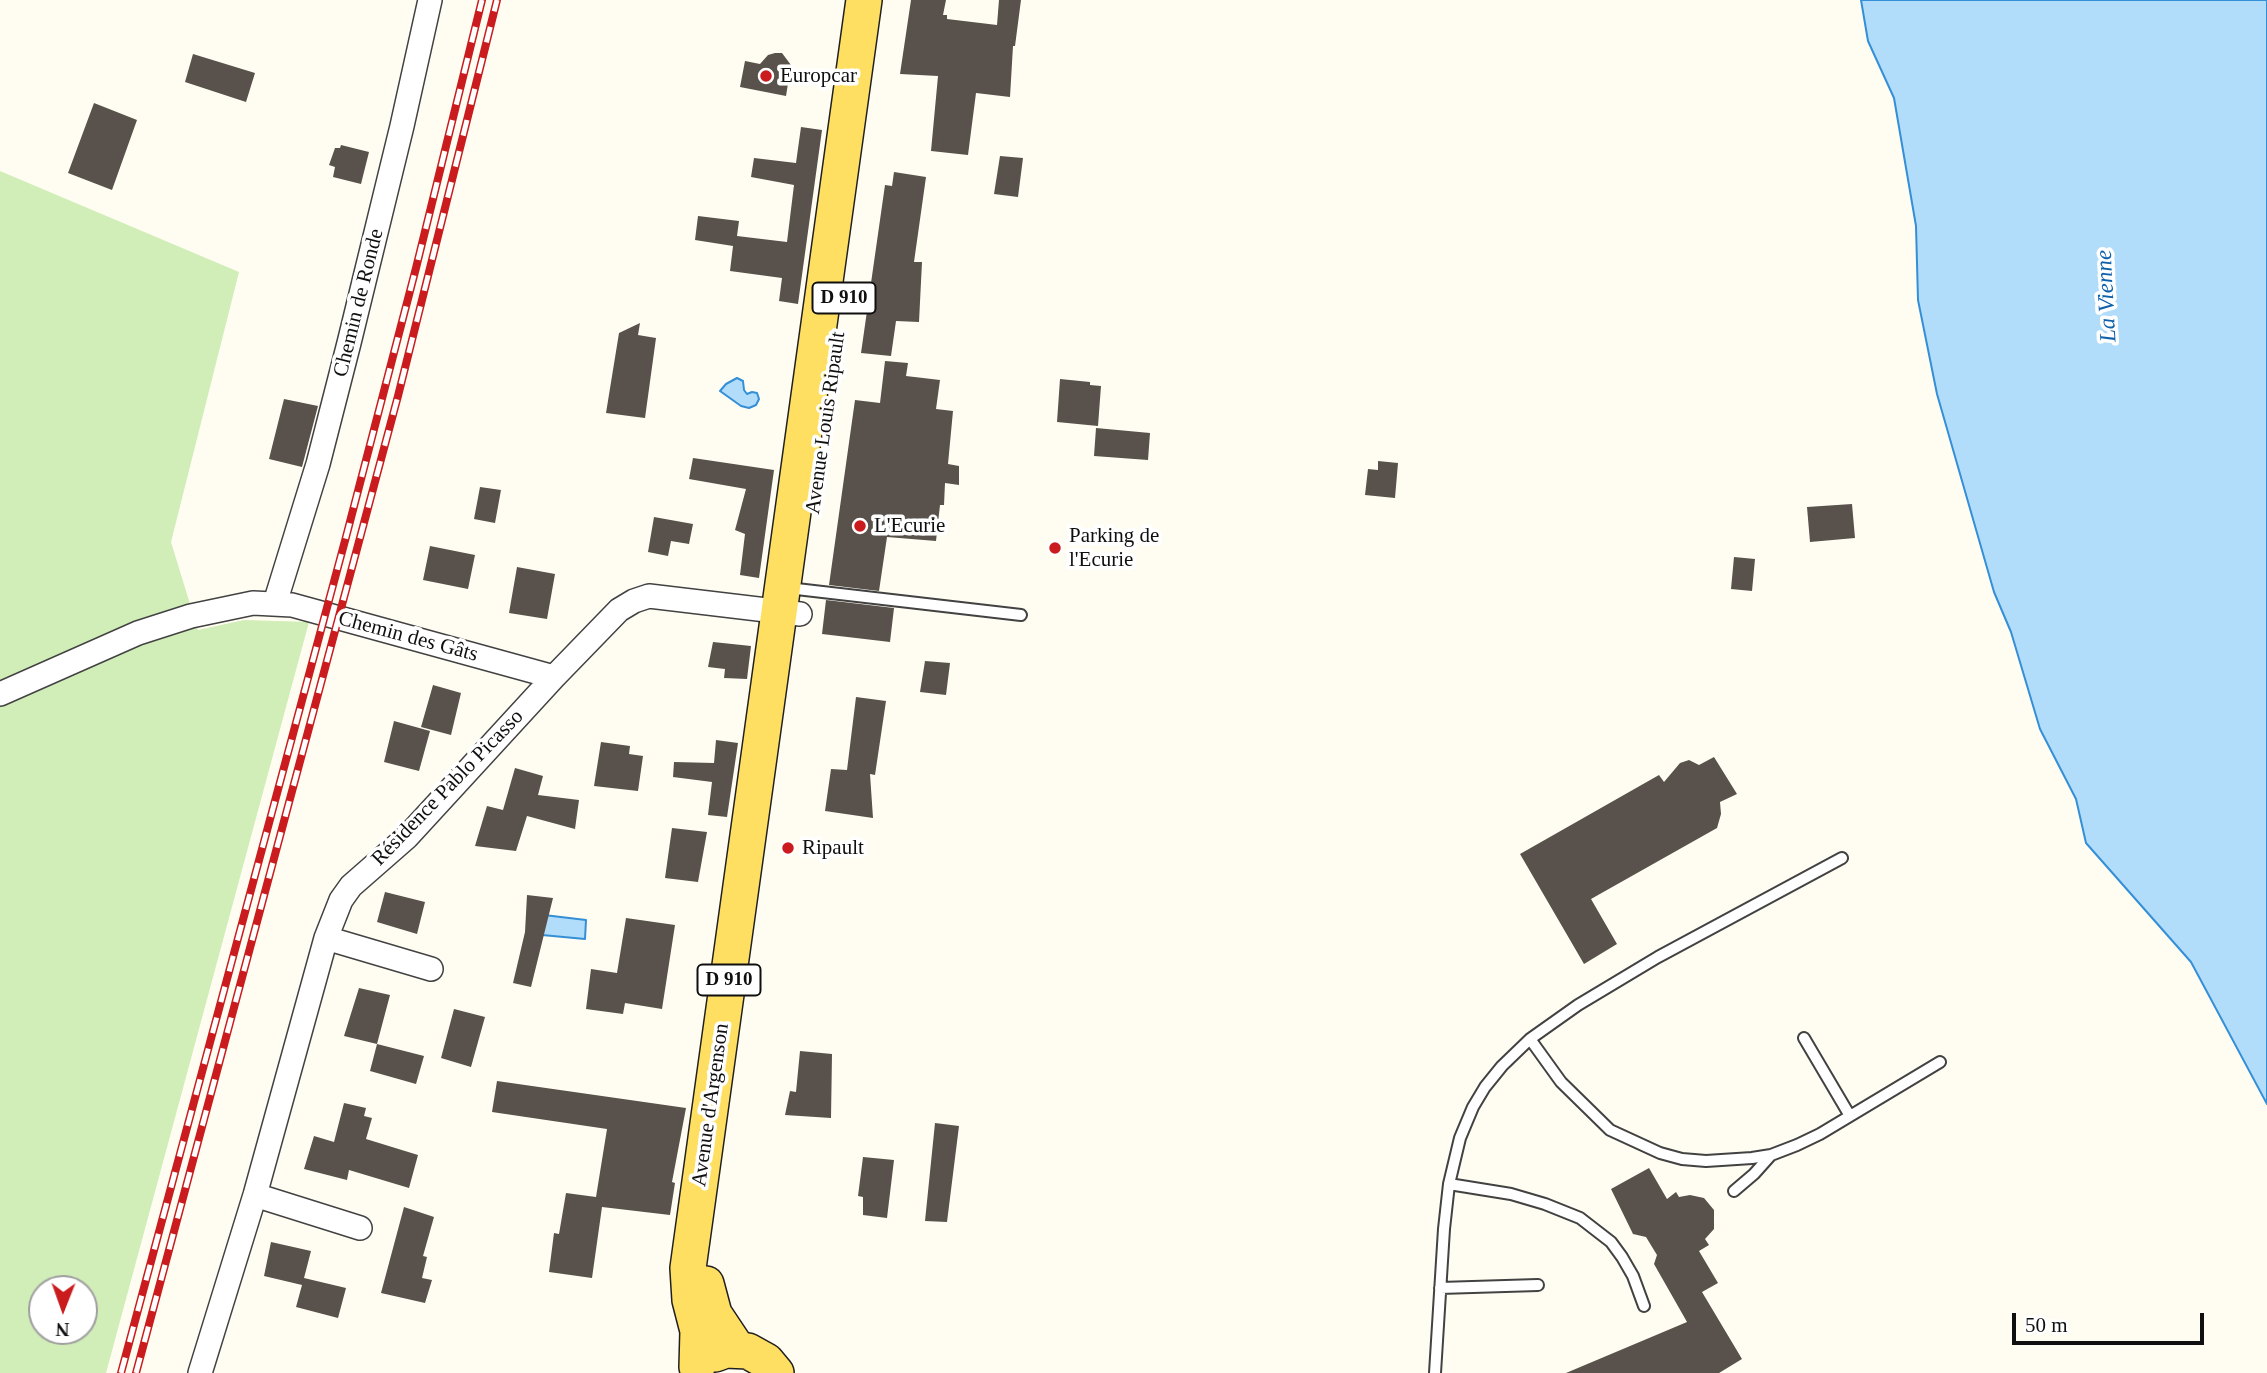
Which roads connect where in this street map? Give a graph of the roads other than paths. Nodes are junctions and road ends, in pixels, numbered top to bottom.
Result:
1 (430, 0) edge
2 (864, 0) edge
3 (886, 0) edge
4 (791, 598) junction
5 (275, 603) junction
6 (1021, 615) dead end
7 (554, 677) junction
8 (0, 694) edge
9 (1842, 858) dead end
10 (326, 938) junction
11 (431, 969) dead end
12 (1804, 1038) dead end
13 (1530, 1039) junction
14 (1940, 1062) dead end
15 (1850, 1116) junction
16 (1771, 1154) junction
17 (1449, 1184) junction
18 (1734, 1191) dead end
19 (255, 1195) junction
20 (360, 1228) dead end
21 (1538, 1285) dead end
22 (1440, 1288) junction
23 (1644, 1306) dead end
24 (738, 1350) junction
25 (695, 1370) edge
26 (200, 1373) edge
27 (776, 1373) edge
28 (1435, 1373) edge

1 - 5 street, Chemin de Ronde
2 - 4 main road, Avenue Louis Ripault / D 910
3 - 4 main road, Avenue Louis Ripault / D 910
4 - 6 lane
4 - 7 street
4 - 24 main road, Avenue d'Argenson / D 910
4 - 25 main road, Avenue d'Argenson / D 910
5 - 7 street, Chemin des Gâts
5 - 8 street, Chemin des Gâts
7 - 10 street, Résidence Pablo Picasso
9 - 13 lane
10 - 11 street
10 - 19 street, Résidence Pablo Picasso
12 - 15 lane
13 - 16 lane
13 - 17 lane
14 - 15 lane
15 - 16 lane
16 - 18 lane
17 - 22 lane
17 - 23 lane
19 - 20 street
19 - 26 street, Résidence Pablo Picasso
21 - 22 lane
22 - 28 lane
24 - 25 main road
24 - 27 main road

